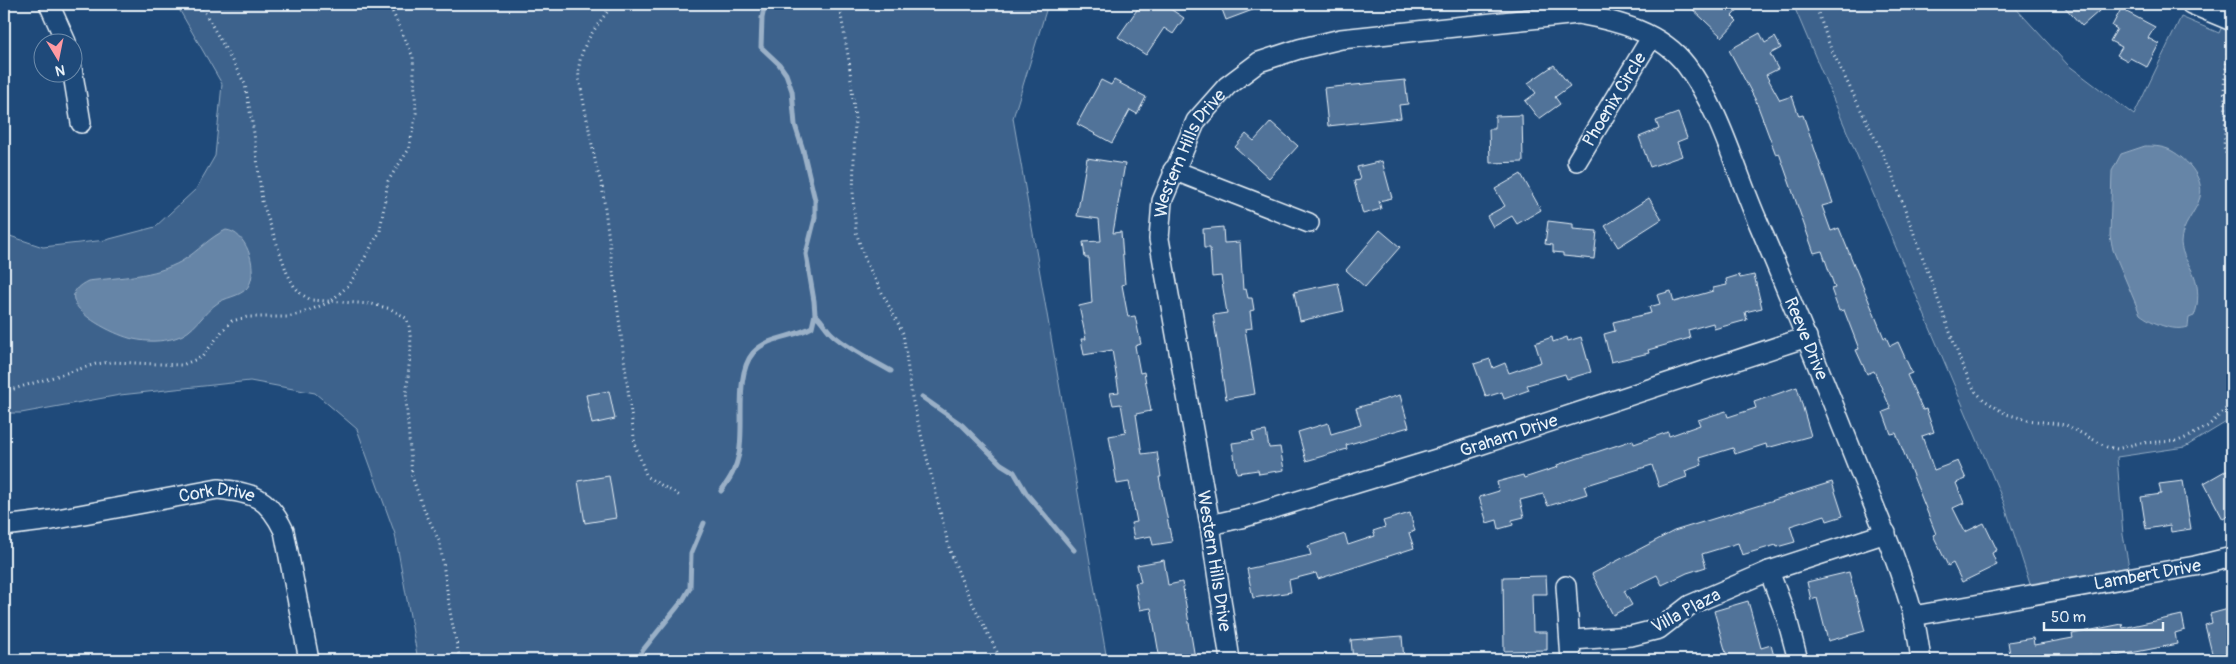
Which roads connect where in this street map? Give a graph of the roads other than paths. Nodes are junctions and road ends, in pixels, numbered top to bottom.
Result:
1 (49, 4) edge
2 (2191, 4) edge
3 (2232, 21) edge
4 (62, 32) edge
5 (1651, 38) junction
6 (74, 82) edge
7 (81, 123) dead end
8 (1577, 161) dead end
9 (1173, 170) junction
10 (1309, 223) dead end
11 (1807, 337) junction
12 (1210, 525) junction
13 (4, 526) edge
14 (1886, 533) junction
15 (2232, 557) edge
16 (1768, 571) junction
17 (1566, 586) dead end
18 (1913, 616) junction
19 (1571, 640) junction
20 (309, 660) edge
21 (1230, 660) edge
22 (1571, 660) edge
23 (1798, 660) edge
24 (1921, 660) edge

1 - 4 street
2 - 3 street
5 - 8 street, Phoenix Circle
5 - 9 street, Western Hills Drive
5 - 11 street, Reeve Drive
6 - 7 street
9 - 10 street
9 - 12 street, Western Hills Drive
11 - 12 street, Graham Drive
11 - 14 street, Reeve Drive
12 - 21 street, Western Hills Drive
13 - 20 street, Cork Drive
14 - 16 street, Villa Plaza
14 - 18 street, Reeve Drive
15 - 18 street, Lambert Drive
16 - 19 street, Villa Plaza
16 - 23 street
17 - 19 street
18 - 24 street, Reeve Drive
19 - 22 street

